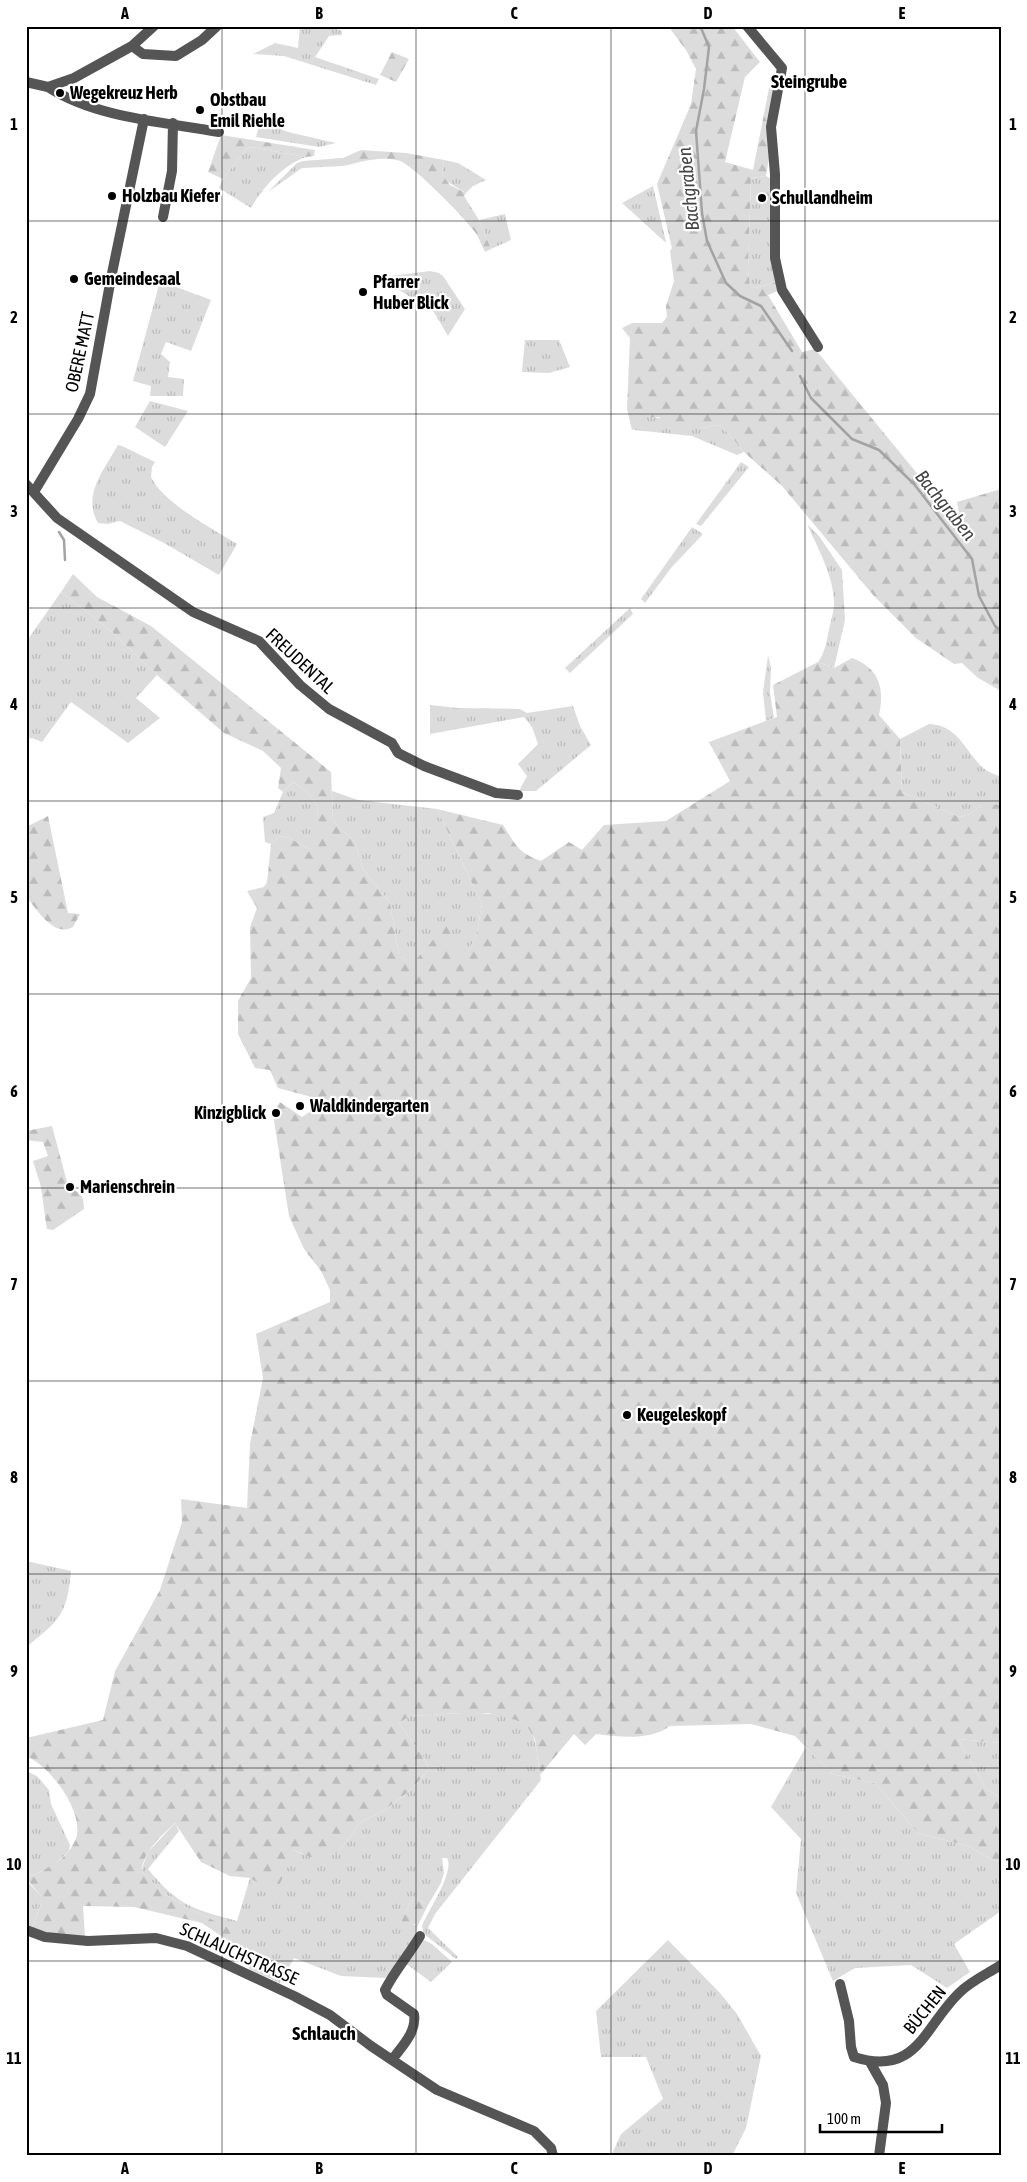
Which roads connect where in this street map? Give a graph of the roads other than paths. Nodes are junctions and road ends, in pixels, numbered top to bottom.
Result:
1 (154, 26) edge
2 (217, 26) edge
3 (746, 26) edge
4 (132, 46) junction
5 (26, 82) edge
6 (48, 87) junction
7 (144, 119) junction
8 (173, 123) junction
9 (219, 132) dead end
10 (163, 217) dead end
11 (818, 347) dead end
12 (30, 488) edge
13 (518, 795) dead end
14 (26, 1930) edge
15 (420, 1936) dead end
16 (1001, 1965) edge
17 (840, 1984) dead end
18 (392, 2060) junction
19 (870, 2062) junction
20 (553, 2156) edge
21 (879, 2156) edge

1 - 4 street
2 - 4 street
3 - 11 street
4 - 6 street
5 - 6 street
6 - 7 street
7 - 8 street
7 - 12 street, OBERE MATT
8 - 9 street
8 - 10 street
12 - 13 street, FREUDENTAL
14 - 18 street, SCHLAUCHSTRASSE
15 - 18 street
16 - 19 street, BÜCHEN
17 - 19 street
18 - 20 street, SCHLAUCHSTRASSE
19 - 21 street

